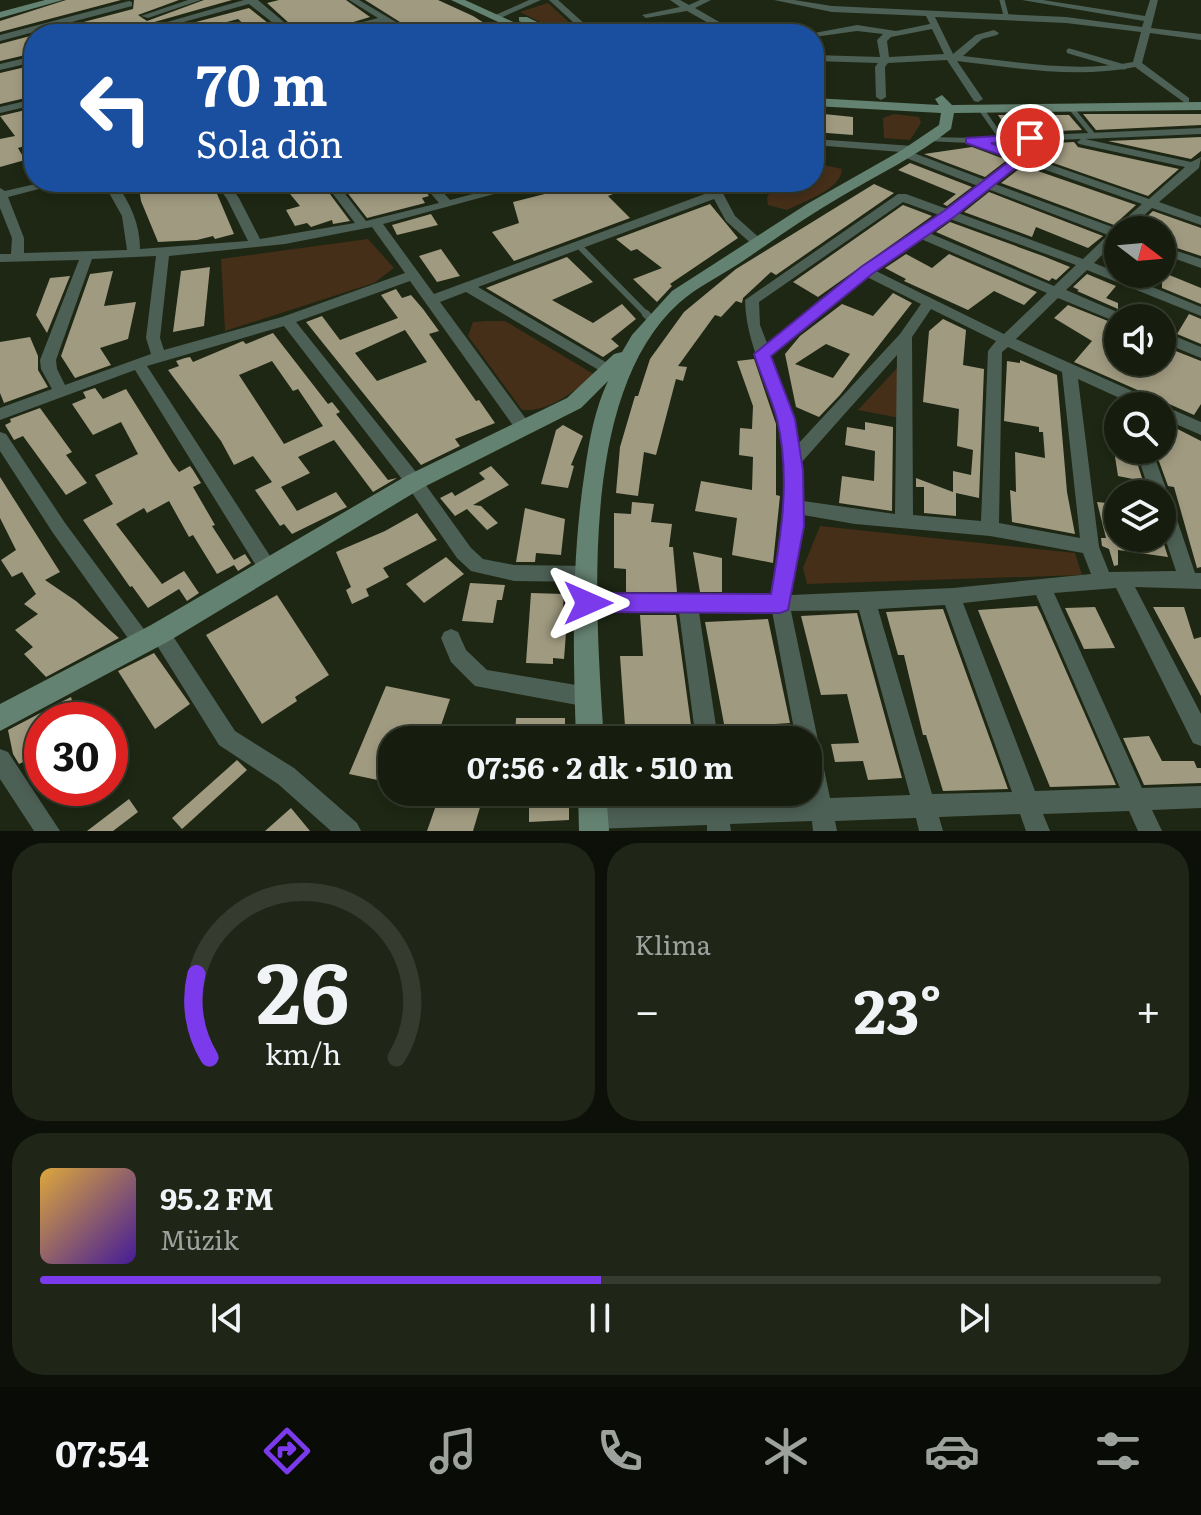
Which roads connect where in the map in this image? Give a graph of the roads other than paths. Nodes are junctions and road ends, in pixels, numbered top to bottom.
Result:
1 (36, 0) edge
2 (58, 0) edge
3 (197, 0) edge
4 (252, 0) edge
5 (353, 0) edge
6 (456, 0) edge
7 (480, 0) edge
8 (537, 0) edge
9 (553, 0) edge
10 (674, 0) edge
11 (707, 0) edge
12 (778, 0) edge
13 (895, 0) edge
14 (1002, 0) edge
15 (1026, 0) edge
16 (1154, 0) edge
17 (126, 2) edge
18 (688, 8) junction
19 (0, 12) edge
20 (910, 13) junction
21 (501, 14) junction
22 (929, 14) junction
23 (646, 15) dead end
24 (1006, 15) junction
25 (145, 16) junction
26 (387, 19) junction
27 (49, 24) edge
28 (156, 24) edge
29 (166, 24) edge
30 (281, 24) edge
31 (365, 24) edge
32 (395, 24) edge
33 (517, 24) edge
34 (528, 24) edge
35 (580, 24) edge
36 (717, 24) edge
37 (1148, 24) junction
38 (936, 26) junction
39 (24, 31) edge
40 (824, 33) edge
41 (894, 33) junction
42 (994, 33) dead end
43 (1201, 37) edge
44 (0, 38) edge
45 (1069, 51) dead end
46 (953, 56) junction
47 (824, 58) edge
48 (885, 60) junction
49 (24, 61) edge
50 (1137, 64) junction
51 (0, 67) edge
52 (1124, 67) junction
53 (824, 94) edge
54 (881, 97) junction
55 (1185, 100) junction
56 (1201, 103) edge
57 (24, 104) edge
58 (945, 104) junction
59 (980, 104) junction
60 (824, 105) edge
61 (1071, 108) junction
62 (0, 110) edge
63 (918, 130) junction
64 (1201, 131) edge
65 (1093, 135) junction
66 (1059, 137) junction
67 (1002, 139) junction
68 (970, 140) junction
69 (824, 141) edge
70 (1021, 158) junction
71 (1198, 162) edge
72 (986, 185) junction
73 (24, 189) edge
74 (118, 192) edge
75 (228, 192) edge
76 (339, 192) edge
77 (436, 192) edge
78 (494, 192) edge
79 (705, 192) edge
80 (716, 192) edge
81 (2, 193) edge
82 (1150, 202) junction
83 (447, 204) junction
84 (949, 214) junction
85 (1135, 216) edge
86 (1201, 221) edge
87 (369, 224) junction
88 (1104, 227) edge
89 (920, 234) junction
90 (255, 243) junction
91 (759, 243) junction
92 (1104, 245) edge
93 (580, 247) junction
94 (163, 252) junction
95 (133, 254) junction
96 (1176, 255) edge
97 (87, 256) junction
98 (17, 257) junction
99 (0, 258) edge
100 (1084, 264) junction
101 (1201, 264) edge
102 (866, 271) junction
103 (411, 276) junction
104 (469, 288) junction
105 (1056, 292) junction
106 (431, 300) junction
107 (929, 302) junction
108 (1104, 312) edge
109 (1201, 312) edge
110 (287, 320) junction
111 (653, 321) junction
112 (905, 337) junction
113 (1005, 340) junction
114 (1176, 342) edge
115 (632, 347) junction
116 (1201, 353) edge
117 (762, 354) junction
118 (159, 356) junction
119 (138, 363) junction
120 (1069, 369) junction
121 (609, 371) junction
122 (61, 392) junction
123 (1113, 392) edge
124 (0, 414) edge
125 (1176, 417) edge
126 (523, 427) junction
127 (1201, 429) edge
128 (0, 438) edge
129 (792, 462) junction
130 (414, 482) junction
131 (793, 506) junction
132 (904, 522) junction
133 (990, 529) junction
134 (1176, 535) edge
135 (1090, 547) junction
136 (267, 567) junction
137 (588, 574) junction
138 (1112, 580) junction
139 (1195, 580) edge
140 (1042, 587) junction
141 (951, 596) junction
142 (866, 599) junction
143 (588, 603) junction
144 (688, 603) junction
145 (780, 604) junction
146 (151, 638) junction
147 (451, 638) dead end
148 (588, 697) junction
149 (0, 718) edge
150 (589, 726) edge
151 (705, 726) edge
152 (805, 726) edge
153 (1201, 736) edge
154 (0, 760) edge
155 (1201, 797) edge
156 (1136, 800) junction
157 (1028, 805) junction
158 (924, 806) junction
159 (821, 808) junction
160 (717, 812) edge
161 (593, 813) edge
162 (48, 831) edge
163 (349, 831) edge
164 (825, 831) edge
165 (931, 831) edge
166 (1038, 831) edge
167 (1150, 831) edge

1 - 19 street
2 - 19 street
3 - 25 street
4 - 29 street
4 - 30 street
5 - 26 street
6 - 21 street
7 - 21 street
8 - 21 street
9 - 35 street
10 - 18 street
11 - 18 street
12 - 20 street
13 - 20 street
14 - 24 lane
15 - 37 street
16 - 37 street
17 - 25 street
17 - 27 street
18 - 23 street
18 - 36 street
20 - 22 street
21 - 33 street
21 - 34 street
22 - 24 street
22 - 38 street
24 - 37 street
25 - 28 street
26 - 31 street
26 - 32 street
37 - 43 street
37 - 50 street
38 - 41 street
38 - 46 street
39 - 44 street
40 - 41 street
41 - 48 street
42 - 46 street
45 - 52 lane
46 - 48 street
46 - 52 street
46 - 59 street
47 - 48 street
48 - 54 street
49 - 51 street
50 - 52 street
50 - 55 street
53 - 54 street
54 - 63 street
55 - 56 street
55 - 59 street
56 - 61 street
57 - 62 street
58 - 59 street
58 - 63 street
58 - 63 street
59 - 61 street
59 - 67 lane
60 - 63 street
61 - 65 lane
63 - 68 street
63 - 69 street
63 - 72 street
63 - 91 street
64 - 65 street
65 - 66 street
66 - 67 street
66 - 71 street
67 - 68 street
68 - 70 street
70 - 72 street
70 - 82 street
71 - 82 street
72 - 84 street
72 - 88 street
73 - 81 street
74 - 95 street
75 - 90 street
76 - 87 street
77 - 83 street
78 - 83 street
79 - 93 street
80 - 91 street
81 - 98 street
82 - 85 street
82 - 86 street
83 - 87 street
84 - 89 street
84 - 100 street
84 - 117 street
87 - 90 street
87 - 103 street
89 - 102 street
89 - 105 street
90 - 94 street
91 - 111 street
92 - 100 street
93 - 104 street
93 - 111 lane
94 - 95 street
94 - 118 street
95 - 97 street
96 - 101 street
97 - 98 street
97 - 122 street
98 - 99 street
100 - 105 street
100 - 109 street
102 - 107 street
102 - 117 street
103 - 106 street
103 - 110 street
104 - 106 street
104 - 121 street
105 - 108 street
105 - 113 street
106 - 126 street
107 - 112 street
107 - 113 street
110 - 118 street
110 - 130 street
111 - 115 street
112 - 129 street
112 - 132 street
113 - 120 street
113 - 133 street
114 - 116 street
115 - 121 street
115 - 137 street
117 - 129 street
118 - 119 street
119 - 122 street
119 - 136 street
120 - 123 street
120 - 135 street
121 - 126 street
122 - 124 street
125 - 127 street
126 - 130 street
128 - 146 street
129 - 131 street
130 - 136 street
130 - 137 street
131 - 132 street
131 - 145 street
132 - 133 street
133 - 135 street
134 - 139 street
135 - 138 street
136 - 146 street
137 - 143 street
138 - 139 street
138 - 140 street
138 - 153 street
140 - 141 street
140 - 156 street
141 - 142 street
141 - 157 street
142 - 145 street
142 - 158 street
143 - 144 street
143 - 148 street
144 - 145 street
144 - 151 street
145 - 152 street
146 - 149 street
146 - 163 street
147 - 148 street
148 - 150 street
154 - 162 street
155 - 156 street
156 - 157 street
156 - 167 street
157 - 158 street
157 - 166 street
158 - 159 street
158 - 165 street
159 - 160 street
159 - 164 street
160 - 161 street

